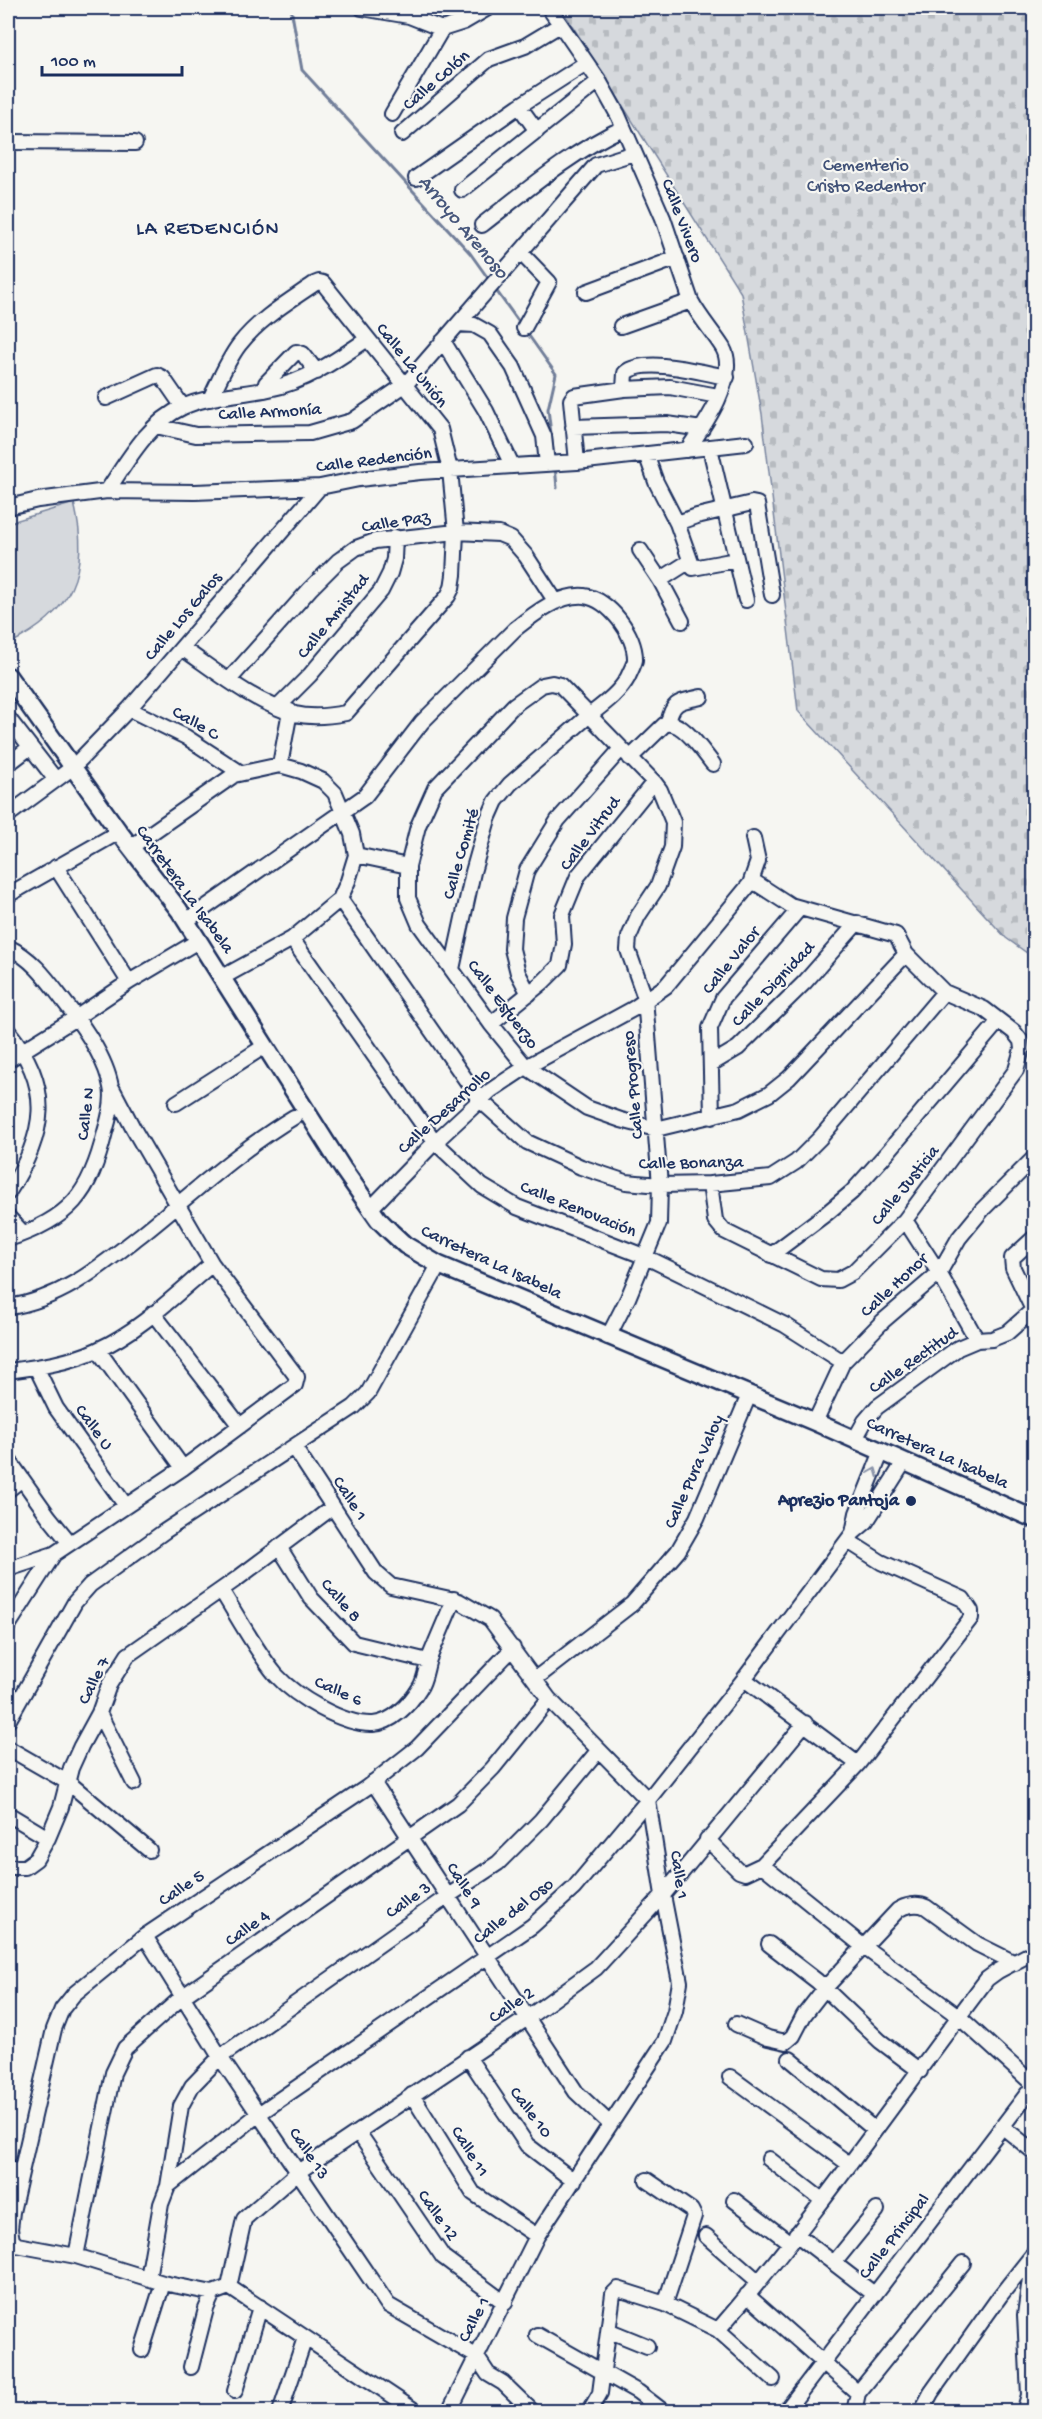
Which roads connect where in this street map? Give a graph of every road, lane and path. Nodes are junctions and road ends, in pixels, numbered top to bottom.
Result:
1 (362, 8) edge
2 (488, 8) edge
3 (549, 8) edge
4 (560, 25) junction
5 (442, 29) junction
6 (586, 63) junction
7 (599, 81) junction
8 (519, 106) junction
9 (392, 114) dead end
10 (623, 128) junction
11 (537, 131) junction
12 (402, 134) dead end
13 (8, 142) edge
14 (135, 143) dead end
15 (634, 153) junction
16 (416, 178) dead end
17 (462, 190) dead end
18 (482, 225) dead end
19 (521, 253) junction
20 (677, 258) junction
21 (586, 292) dead end
22 (691, 301) junction
23 (458, 324) junction
24 (621, 326) dead end
25 (524, 328) dead end
26 (366, 340) junction
27 (443, 341) junction
28 (317, 372) junction
29 (727, 377) junction
30 (405, 384) junction
31 (624, 389) junction
32 (265, 390) junction
33 (718, 396) junction
34 (106, 398) dead end
35 (210, 399) junction
36 (183, 407) junction
37 (156, 426) junction
38 (573, 427) junction
39 (702, 429) junction
40 (746, 443) dead end
41 (710, 448) junction
42 (687, 450) junction
43 (646, 454) junction
44 (572, 462) junction
45 (550, 463) junction
46 (512, 465) junction
47 (450, 470) junction
48 (320, 487) junction
49 (107, 491) junction
50 (8, 507) edge
51 (724, 509) junction
52 (677, 523) junction
53 (456, 532) junction
54 (395, 537) junction
55 (640, 550) dead end
56 (736, 560) junction
57 (690, 561) junction
58 (660, 580) junction
59 (772, 595) dead end
60 (746, 600) dead end
61 (556, 602) junction
62 (682, 621) dead end
63 (182, 648) junction
64 (8, 676) edge
65 (229, 680) junction
66 (552, 683) joint
67 (701, 697) dead end
68 (129, 709) junction
69 (284, 709) junction
70 (589, 716) junction
71 (8, 718) edge
72 (668, 723) junction
73 (29, 748) junction
74 (626, 753) junction
75 (8, 764) edge
76 (713, 764) dead end
77 (280, 765) junction
78 (72, 768) junction
79 (242, 773) junction
80 (56, 780) junction
81 (654, 782) junction
82 (344, 812) junction
83 (8, 815) edge
84 (119, 832) junction
85 (753, 838) dead end
86 (131, 847) junction
87 (356, 855) junction
88 (408, 866) junction
89 (56, 867) junction
90 (750, 884) junction
91 (8, 895) edge
92 (340, 899) junction
93 (800, 908) junction
94 (186, 921) junction
95 (857, 923) junction
96 (292, 939) junction
97 (198, 941) junction
98 (8, 947) edge
99 (906, 954) junction
100 (452, 969) junction
101 (223, 977) junction
102 (129, 982) junction
103 (944, 992) junction
104 (529, 994) junction
105 (645, 998) junction
106 (77, 1017) junction
107 (998, 1022) junction
108 (491, 1024) junction
109 (8, 1031) edge
110 (265, 1046) junction
111 (23, 1050) junction
112 (8, 1060) edge
113 (711, 1064) junction
114 (526, 1067) junction
115 (112, 1088) junction
116 (480, 1100) junction
117 (176, 1103) dead end
118 (294, 1117) dead end
119 (712, 1117) junction
120 (656, 1128) junction
121 (435, 1142) junction
122 (1035, 1158) edge
123 (710, 1184) junction
124 (660, 1185) junction
125 (8, 1193) edge
126 (177, 1206) junction
127 (371, 1208) junction
128 (8, 1217) edge
129 (905, 1220) junction
130 (23, 1233) junction
131 (1035, 1238) edge
132 (8, 1239) edge
133 (771, 1255) junction
134 (646, 1257) junction
135 (212, 1264) junction
136 (439, 1265) junction
137 (939, 1273) junction
138 (8, 1307) edge
139 (1034, 1310) edge
140 (153, 1313) junction
141 (608, 1337) junction
142 (977, 1340) junction
143 (98, 1350) junction
144 (843, 1362) junction
145 (36, 1367) junction
146 (8, 1371) edge
147 (749, 1395) junction
148 (815, 1422) junction
149 (240, 1426) junction
150 (855, 1439) junction
151 (294, 1447) junction
152 (882, 1452) junction
153 (8, 1458) edge
154 (904, 1462) junction
155 (183, 1468) junction
156 (22, 1479) junction
157 (8, 1490) edge
158 (126, 1506) junction
159 (333, 1507) junction
160 (1035, 1519) edge
161 (850, 1537) junction
162 (70, 1543) junction
163 (279, 1547) junction
164 (54, 1554) junction
165 (8, 1569) edge
166 (221, 1590) junction
167 (454, 1599) junction
168 (8, 1626) edge
169 (513, 1648) junction
170 (428, 1661) junction
171 (744, 1678) junction
172 (535, 1679) junction
173 (549, 1699) junction
174 (99, 1713) junction
175 (8, 1721) edge
176 (805, 1723) junction
177 (8, 1748) edge
178 (598, 1751) junction
179 (858, 1764) junction
180 (373, 1782) junction
181 (69, 1783) junction
182 (134, 1783) dead end
183 (648, 1800) junction
184 (8, 1814) edge
185 (411, 1837) junction
186 (48, 1838) junction
187 (707, 1839) junction
188 (149, 1850) dead end
189 (762, 1865) junction
190 (8, 1867) edge
191 (663, 1895) junction
192 (448, 1896) junction
193 (145, 1936) junction
194 (770, 1944) dead end
195 (864, 1947) junction
196 (1035, 1952) edge
197 (487, 1956) junction
198 (1015, 1963) junction
199 (825, 1988) junction
200 (182, 1997) junction
201 (958, 2016) junction
202 (526, 2019) junction
203 (736, 2024) dead end
204 (220, 2057) junction
205 (468, 2057) junction
206 (790, 2059) dead end
207 (920, 2071) junction
208 (730, 2077) dead end
209 (1034, 2085) edge
210 (412, 2095) junction
211 (260, 2113) junction
212 (609, 2123) junction
213 (1003, 2127) junction
214 (875, 2130) junction
215 (358, 2132) junction
216 (1035, 2152) edge
217 (769, 2159) dead end
218 (849, 2164) junction
219 (8, 2166) edge
220 (298, 2172) junction
221 (19, 2177) junction
222 (647, 2180) dead end
223 (574, 2181) junction
224 (168, 2186) junction
225 (734, 2200) dead end
226 (822, 2200) junction
227 (877, 2210) dead end
228 (537, 2236) junction
229 (706, 2236) dead end
230 (793, 2238) junction
231 (12, 2247) edge
232 (1034, 2254) edge
233 (76, 2256) junction
234 (834, 2263) junction
235 (963, 2263) dead end
236 (148, 2278) junction
237 (759, 2282) junction
238 (163, 2283) junction
239 (229, 2287) junction
240 (213, 2294) junction
241 (874, 2294) junction
242 (747, 2295) junction
243 (505, 2303) junction
244 (666, 2304) junction
245 (260, 2307) junction
246 (717, 2330) junction
247 (610, 2331) junction
248 (537, 2335) dead end
249 (305, 2338) junction
250 (647, 2346) dead end
251 (142, 2350) dead end
252 (476, 2356) junction
253 (822, 2362) junction
254 (191, 2367) dead end
255 (603, 2373) junction
256 (773, 2379) dead end
257 (235, 2391) dead end
258 (858, 2393) junction
259 (592, 2411) edge
260 (280, 2412) edge
261 (417, 2412) edge
262 (449, 2412) edge
263 (533, 2412) edge
264 (664, 2412) edge
265 (785, 2412) edge
266 (854, 2412) edge
267 (921, 2412) edge
268 (1024, 2412) edge

1 - 5 street
2 - 5 street
3 - 4 street, Calle Vivero
4 - 6 street, Calle Vivero
4 - 12 street, Calle Colón
5 - 9 street
6 - 7 street, Calle Vivero
6 - 8 street
7 - 10 street, Calle Vivero
7 - 11 street
8 - 11 street
8 - 16 street
10 - 15 street, Calle Vivero
10 - 18 street
11 - 17 street
13 - 14 street
15 - 19 street, Calle Armonía
15 - 20 street, Calle Vivero
19 - 23 street, Calle Armonía
19 - 25 street
20 - 21 street
20 - 22 street, Calle Vivero
22 - 24 street
22 - 29 street, Calle Vivero
23 - 27 street, Calle Armonía
23 - 45 street
26 - 28 street
26 - 30 street, Calle La Unión
26 - 35 street, Calle La Unión
27 - 30 street, Calle Armonía
27 - 46 street
28 - 32 street
28 - 32 street
29 - 31 street
29 - 33 street
30 - 37 street, Calle Armonía
30 - 47 street, Calle La Unión
31 - 33 street
31 - 38 street
32 - 35 street
33 - 39 street
34 - 36 street
35 - 36 street
36 - 37 street
37 - 49 street
38 - 39 street
38 - 44 street
39 - 42 street
40 - 41 street, Calle Redención
41 - 42 street, Calle Redención
41 - 51 street
42 - 43 street, Calle Redención
43 - 44 street, Calle Redención
43 - 52 street
44 - 45 street, Calle Redención
45 - 46 street, Calle Redención
46 - 47 street, Calle Redención
47 - 48 street, Calle Redención
47 - 53 street, Calle La Unión
48 - 49 street, Calle Redención
48 - 63 street, Calle Los Galos
49 - 50 street, Calle Redención
51 - 52 street
51 - 56 street
51 - 59 street
52 - 57 street
53 - 54 street, Calle Paz
53 - 61 street, Calle Paz
53 - 69 street, Calle La Unión
54 - 65 street, Calle Paz
54 - 69 street, Calle Amistad
55 - 58 street
56 - 57 street
56 - 60 street
57 - 58 street
58 - 62 street
61 - 70 street, Calle Comité
61 - 82 street, Calle Comité
63 - 65 street, Calle La Unión
63 - 68 street, Calle Los Galos
64 - 78 main road, Carretera La Isabela
65 - 69 street, Calle La Unión
66 - 70 street, Calle Progreso
66 - 88 street, Calle Esfuerzo
67 - 72 street
68 - 78 street, Calle Los Galos
68 - 79 street, Calle C
69 - 77 street
70 - 74 street, Calle Progreso
70 - 100 street, Calle Comité
71 - 73 street
72 - 74 street
72 - 76 street
73 - 75 street
73 - 80 street
74 - 81 street, Calle Progreso
74 - 104 street
77 - 79 street
77 - 82 street
78 - 80 street, Calle Los Galos
78 - 84 main road, Carretera La Isabela
79 - 86 street
80 - 83 street, Calle Los Galos
81 - 104 street, Calle Vitrud
81 - 105 street, Calle Progreso
82 - 87 street
82 - 94 street, Calle Comité
84 - 86 main road, Carretera La Isabela
84 - 89 street
85 - 90 street
86 - 94 main road, Carretera La Isabela
87 - 88 street
87 - 92 street
88 - 100 street, Calle Esfuerzo
89 - 91 street
89 - 102 street
90 - 93 street
90 - 105 street, Calle Desarrollo
92 - 96 street
92 - 116 street, Calle Bonanza
93 - 95 street
93 - 113 street, Calle Valor
94 - 97 main road, Carretera La Isabela
95 - 99 street
95 - 113 street, Calle Dignidad
96 - 101 street
96 - 121 street, Calle Renovación
97 - 101 main road, Carretera La Isabela
97 - 102 street
98 - 106 street, Calle N
99 - 103 street
99 - 119 street, Calle Esfuerzo
100 - 108 street, Calle Esfuerzo
101 - 110 main road, Carretera La Isabela
102 - 106 street
103 - 107 street
103 - 123 street, Calle Bonanza
104 - 108 street, Calle Vitrud
105 - 114 street, Calle Desarrollo
105 - 120 street, Calle Progreso
106 - 111 street
106 - 115 street, Calle N
107 - 129 street, Calle Justicia
107 - 133 street
108 - 114 street, Calle Esfuerzo
109 - 111 street
110 - 117 street
110 - 127 main road, Carretera La Isabela
111 - 112 street
111 - 125 street
113 - 119 street, Calle Valor
114 - 116 street, Calle Desarrollo
114 - 120 street, Calle Esfuerzo
115 - 126 street
115 - 130 street, Calle N
116 - 121 street, Calle Desarrollo
116 - 124 street, Calle Bonanza
118 - 126 street
119 - 120 street, Calle Esfuerzo
120 - 124 street, Calle Progreso
121 - 127 street, Calle Desarrollo
121 - 134 street, Calle Renovación
122 - 137 street, Calle Honor
123 - 124 street, Calle Bonanza
123 - 133 street, Calle Justicia
124 - 134 street, Calle Progreso
126 - 135 street
126 - 138 street
127 - 136 main road, Carretera La Isabela
128 - 130 street
129 - 133 street, Calle Justicia
129 - 137 street
130 - 132 street, Calle N
131 - 139 street
134 - 141 street, Calle Progreso
134 - 144 street, Calle Renovación
135 - 140 street
135 - 149 street
136 - 141 main road, Carretera La Isabela
136 - 151 street
137 - 142 street
137 - 144 street, Calle Honor
139 - 142 street, Calle Rectitud
140 - 143 street
140 - 149 street
141 - 147 main road, Carretera La Isabela
142 - 150 street, Calle Rectitud
143 - 145 street
143 - 155 street
144 - 148 street, Calle Honor
145 - 146 street
145 - 158 street, Calle U
147 - 148 main road, Carretera La Isabela
147 - 172 street, Calle Pura Valoy
148 - 150 main road, Carretera La Isabela
149 - 155 street
150 - 152 main road, Carretera La Isabela
151 - 159 street, Calle 1
151 - 175 street
152 - 154 main road, Carretera La Isabela
161 -> 152 street, Calle del Oso
153 - 156 street
154 - 160 main road, Carretera La Isabela
154 - 161 street, Calle del Oso
155 - 158 street
156 - 157 street
156 - 162 street
158 - 162 street
159 - 163 street, Calle 7
159 - 167 street, Calle 1
161 - 171 street, Calle del Oso
161 - 179 street
162 - 164 street
163 - 166 street, Calle 7
163 - 170 street, Calle 8
164 - 165 street
164 - 168 street
166 - 170 street, Calle 6
166 - 174 street, Calle 7
167 - 169 street, Calle 1
167 - 170 street, Calle 6
169 - 172 street, Calle 1
169 - 180 street, Calle 5
171 - 176 street
171 - 183 street, Calle del Oso
172 - 173 street, Calle 1
173 - 178 street, Calle 1
173 - 185 street, Calle 4
174 - 181 street, Calle 7
174 - 182 street
176 - 179 street
176 - 187 street, Calle 2
177 - 181 street
178 - 183 street, Calle 1
178 - 192 street, Calle 3
179 - 189 street
180 - 185 street, Calle 9
180 - 193 street, Calle 5
181 - 186 street, Calle 7
181 - 188 street
183 - 191 street, Calle 1
183 - 197 street, Calle del Oso
184 - 186 street
185 - 192 street, Calle 9
185 - 200 street, Calle 4
186 - 190 street, Calle 7
187 - 189 street
187 - 191 street, Calle 2
189 - 195 street
191 - 202 street, Calle 2
191 - 212 street, Calle 1
192 - 197 street, Calle 9
192 - 204 street, Calle 3
193 - 200 street, Calle 13
193 - 221 street, Calle 5
194 - 199 street
195 - 198 street
195 - 199 street
195 - 201 street
196 - 198 street
197 - 202 street, Calle 9
197 - 211 street, Calle del Oso
198 - 201 street
199 - 203 street
199 - 207 street
200 - 204 street, Calle 13
200 - 233 street, Calle 4
201 - 207 street
201 - 209 street
202 - 205 street, Calle 2
202 - 212 street, Calle 9
204 - 211 street, Calle 13
204 - 224 street, Calle 3
205 - 210 street, Calle 2
205 - 223 street, Calle 10
206 - 214 street
207 - 214 street
208 - 218 street
209 - 213 street, Calle Principal
210 - 215 street, Calle 2
210 - 228 street, Calle 11
211 - 220 street, Calle 13
211 - 224 street, Calle del Oso
212 - 223 street, Calle 1
213 - 216 street
213 - 241 street, Calle Principal
214 - 218 street
215 - 220 street, Calle 2
215 - 243 street, Calle 12
217 - 226 street
218 - 226 street
219 - 221 street
220 - 239 street, Calle 2
220 - 252 street, Calle 13
221 - 231 street, Calle 5
222 - 244 street
223 - 228 street, Calle 1
224 - 236 street, Calle 3
225 - 230 street
226 - 230 street
227 - 234 street
228 - 243 street, Calle 1
229 - 237 street
230 - 234 street
230 - 237 street
231 - 233 street
232 - 267 street
232 - 268 street
233 - 236 street
234 - 241 street
235 - 258 street
236 - 238 street
237 - 242 street
238 - 240 street
238 - 251 street
239 - 240 street
239 - 245 street
240 - 254 street
241 - 253 street, Calle Principal
242 - 246 street
242 - 253 street
243 - 252 street, Calle 1
244 - 246 street
244 - 247 street
245 - 249 street
245 - 257 street
246 - 256 street
247 - 250 street
247 - 255 street
248 - 255 street
249 - 260 street
249 - 261 street
252 - 262 street, Calle 1
252 - 263 street, Calle 13
253 - 258 street
253 - 265 street, Calle Principal
255 - 259 street
255 - 264 street
258 - 266 street

